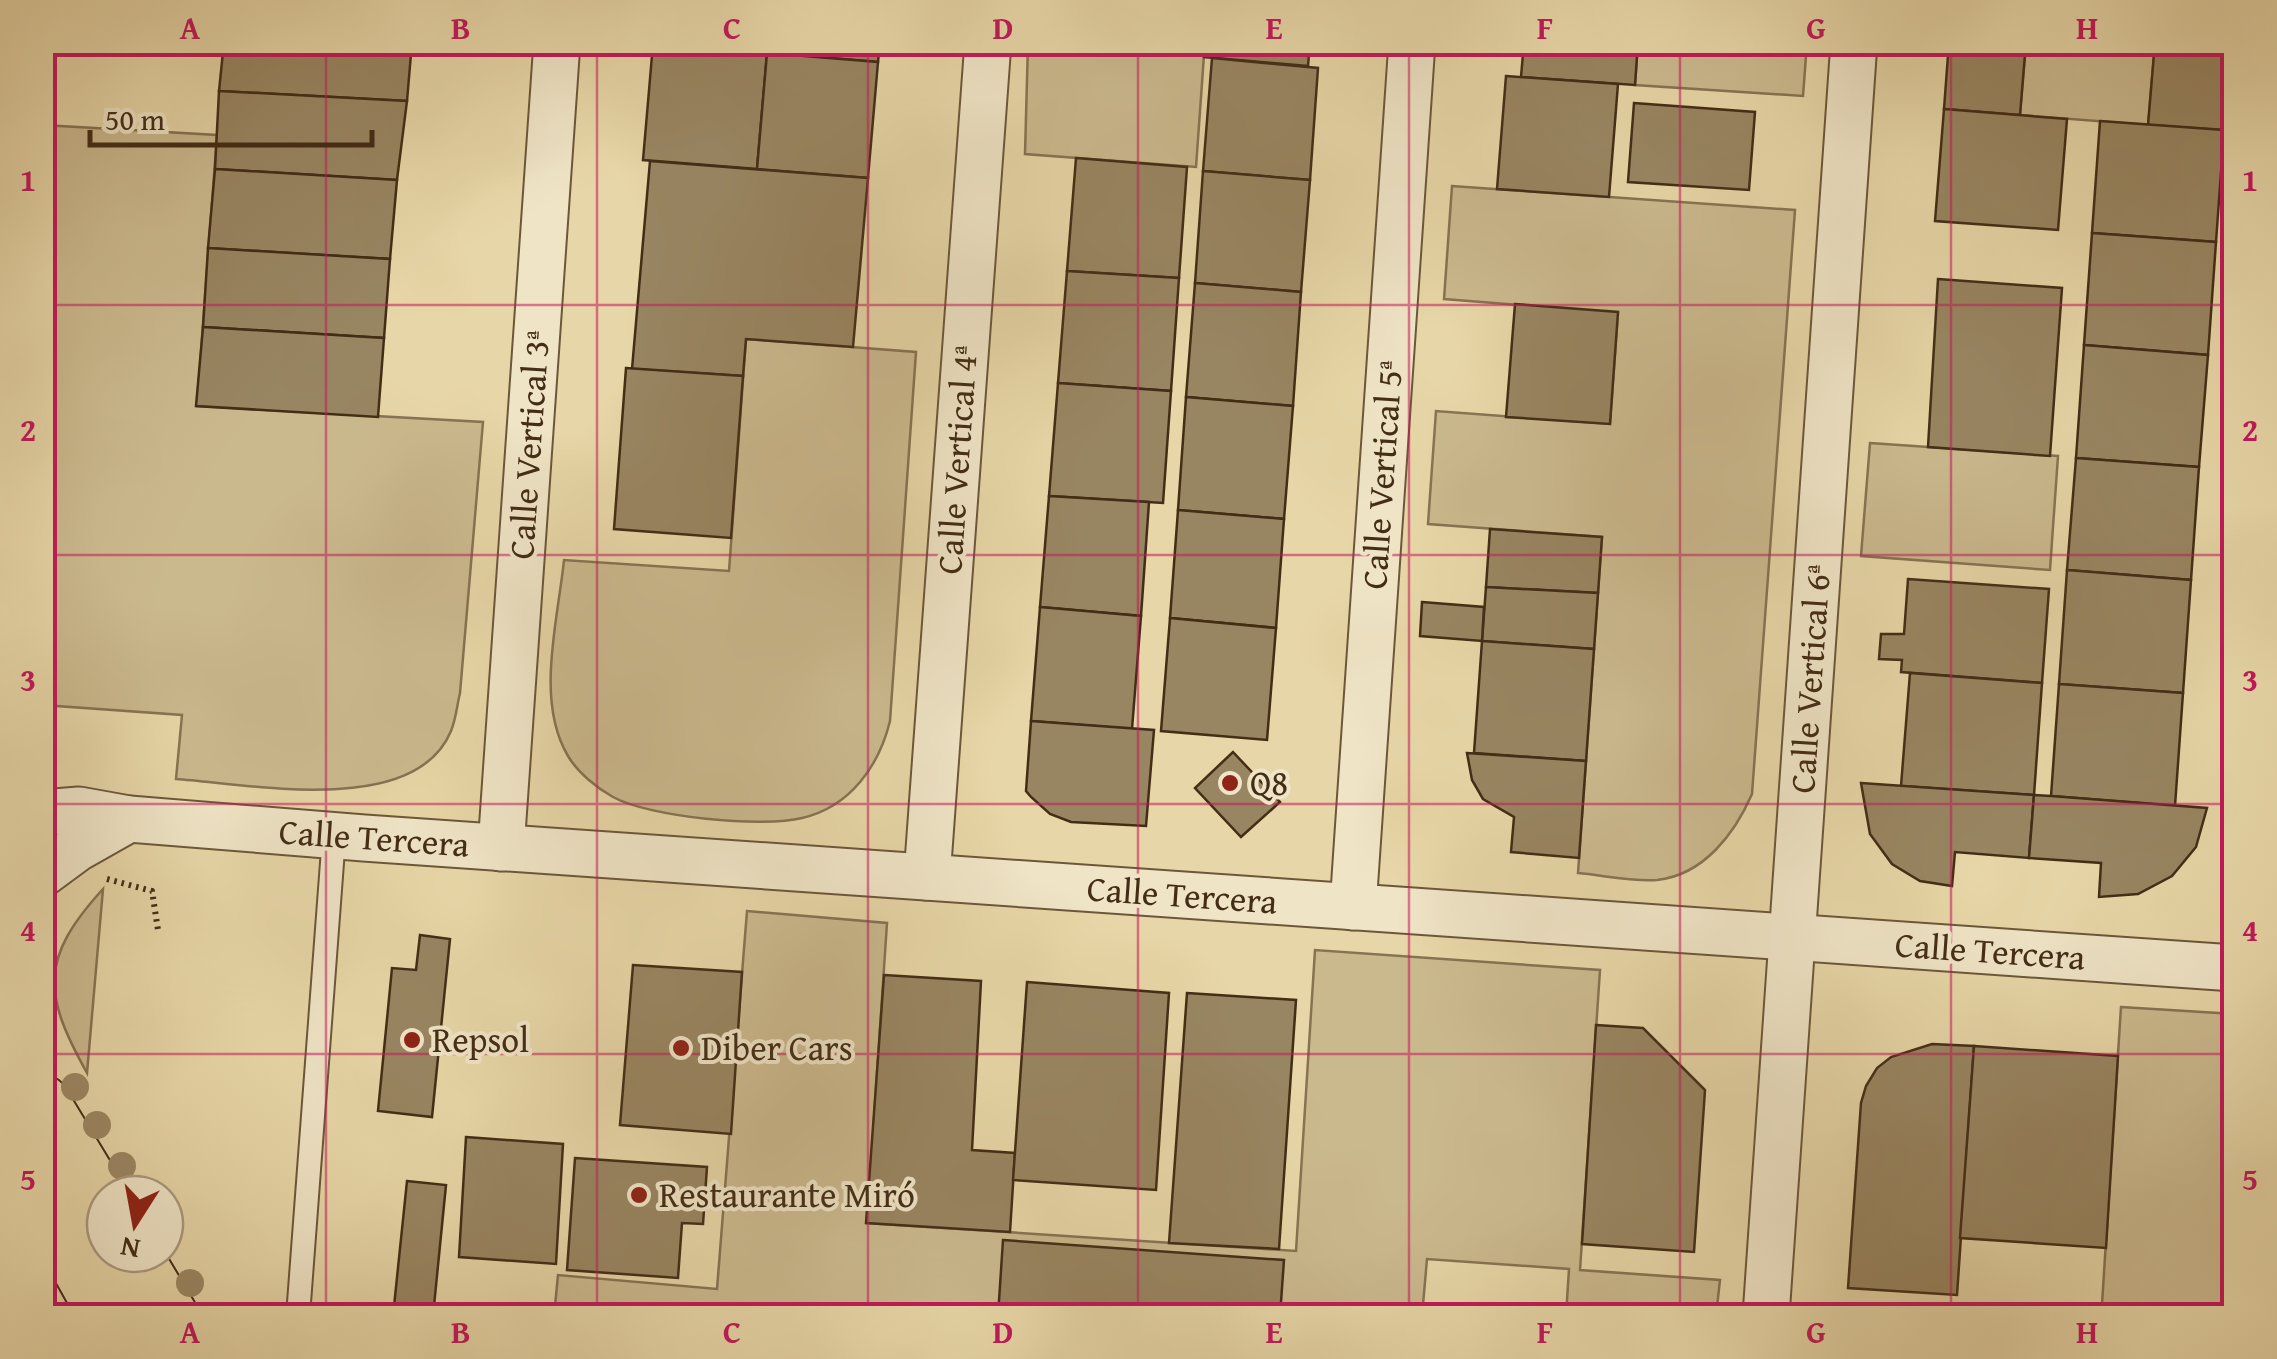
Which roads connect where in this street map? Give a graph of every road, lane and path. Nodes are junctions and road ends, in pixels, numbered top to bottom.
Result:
1 (557, 42) edge
2 (988, 42) edge
3 (1412, 42) edge
4 (1854, 42) edge
5 (42, 813) edge
6 (129, 820) junction
7 (334, 836) junction
8 (501, 848) junction
9 (42, 874) edge
10 (101, 877) dead end
11 (927, 877) junction
12 (1353, 907) junction
13 (158, 930) dead end
14 (1792, 938) junction
15 (2234, 968) edge
16 (42, 1102) edge
17 (85, 1174) edge
18 (42, 1200) edge
19 (145, 1274) edge
20 (107, 1316) edge
21 (170, 1316) edge
22 (298, 1316) edge
23 (1766, 1316) edge

1 - 8 street, Calle Vertical 3ª
2 - 11 street, Calle Vertical 4ª
3 - 12 street, Calle Vertical 5ª
4 - 14 street, Calle Vertical 6ª
5 - 6 street, Calle Tercera
6 - 7 street, Calle Tercera
6 - 9 street
7 - 8 street, Calle Tercera
7 - 22 lane
8 - 11 street, Calle Tercera
10 - 13 path
11 - 12 street, Calle Tercera
12 - 14 street, Calle Tercera
14 - 15 street, Calle Tercera
14 - 23 street, Calle Vertical 6ª
16 - 17 main road
18 - 20 main road
19 - 21 main road

